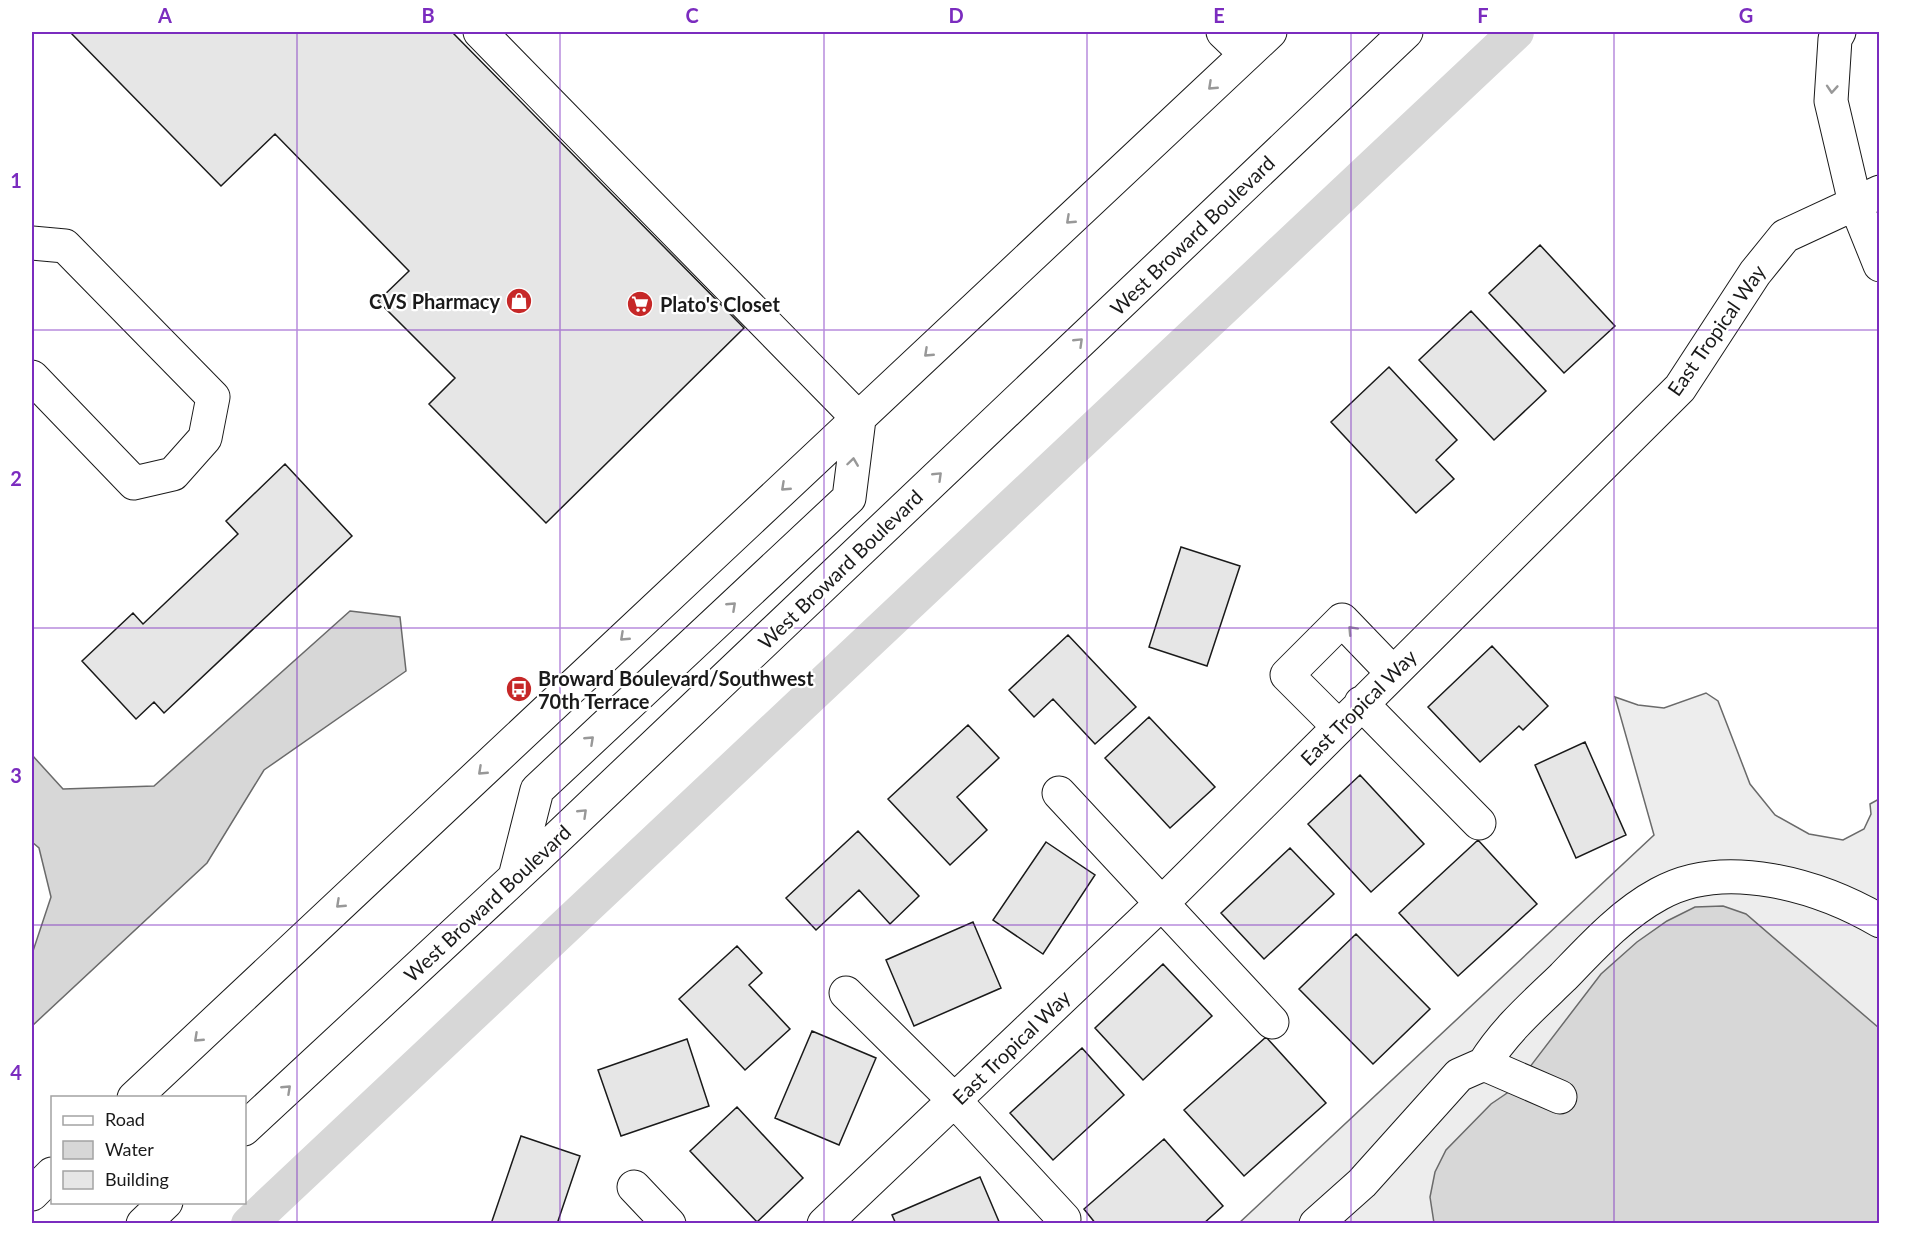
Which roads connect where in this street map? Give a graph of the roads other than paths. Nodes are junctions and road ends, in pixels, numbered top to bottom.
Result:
1 (480, 32) edge
2 (1270, 32) edge
3 (1406, 32) edge
4 (1839, 32) edge
5 (1234, 43) edge
6 (1867, 197) edge
7 (32, 243) edge
8 (1880, 265) edge
9 (32, 377) edge
10 (859, 419) junction
11 (1392, 672) junction
12 (1350, 715) junction
13 (1059, 794) dead end
14 (1479, 823) dead end
15 (515, 878) junction
16 (1163, 902) junction
17 (1880, 921) edge
18 (846, 993) dead end
19 (1272, 1022) dead end
20 (1497, 1069) junction
21 (136, 1096) edge
22 (1560, 1097) dead end
23 (955, 1101) junction
24 (246, 1127) edge
25 (51, 1175) edge
26 (634, 1187) dead end
27 (32, 1194) edge
28 (165, 1204) edge
29 (1064, 1219) dead end
30 (143, 1224) edge
31 (669, 1224) edge
32 (824, 1224) edge
33 (1316, 1224) edge

1 - 10 main road
2 - 5 main road
15 -> 3 main road, West Broward Boulevard
4 -> 6 main road
5 -> 10 main road
6 - 8 main road
6 - 11 main road, East Tropical Way
7 - 9 main road
15 -> 10 main road
10 -> 21 main road
11 - 12 main road, East Tropical Way
11 -> 12 main road
12 - 14 main road
12 - 16 main road, East Tropical Way
13 - 16 main road
24 -> 15 main road, West Broward Boulevard
16 - 19 main road
16 - 23 main road, East Tropical Way
17 - 20 main road
18 - 23 main road
20 - 22 main road
20 - 33 main road
23 - 29 main road
23 - 32 main road, East Tropical Way
25 - 27 main road
26 - 31 main road
28 - 30 main road

